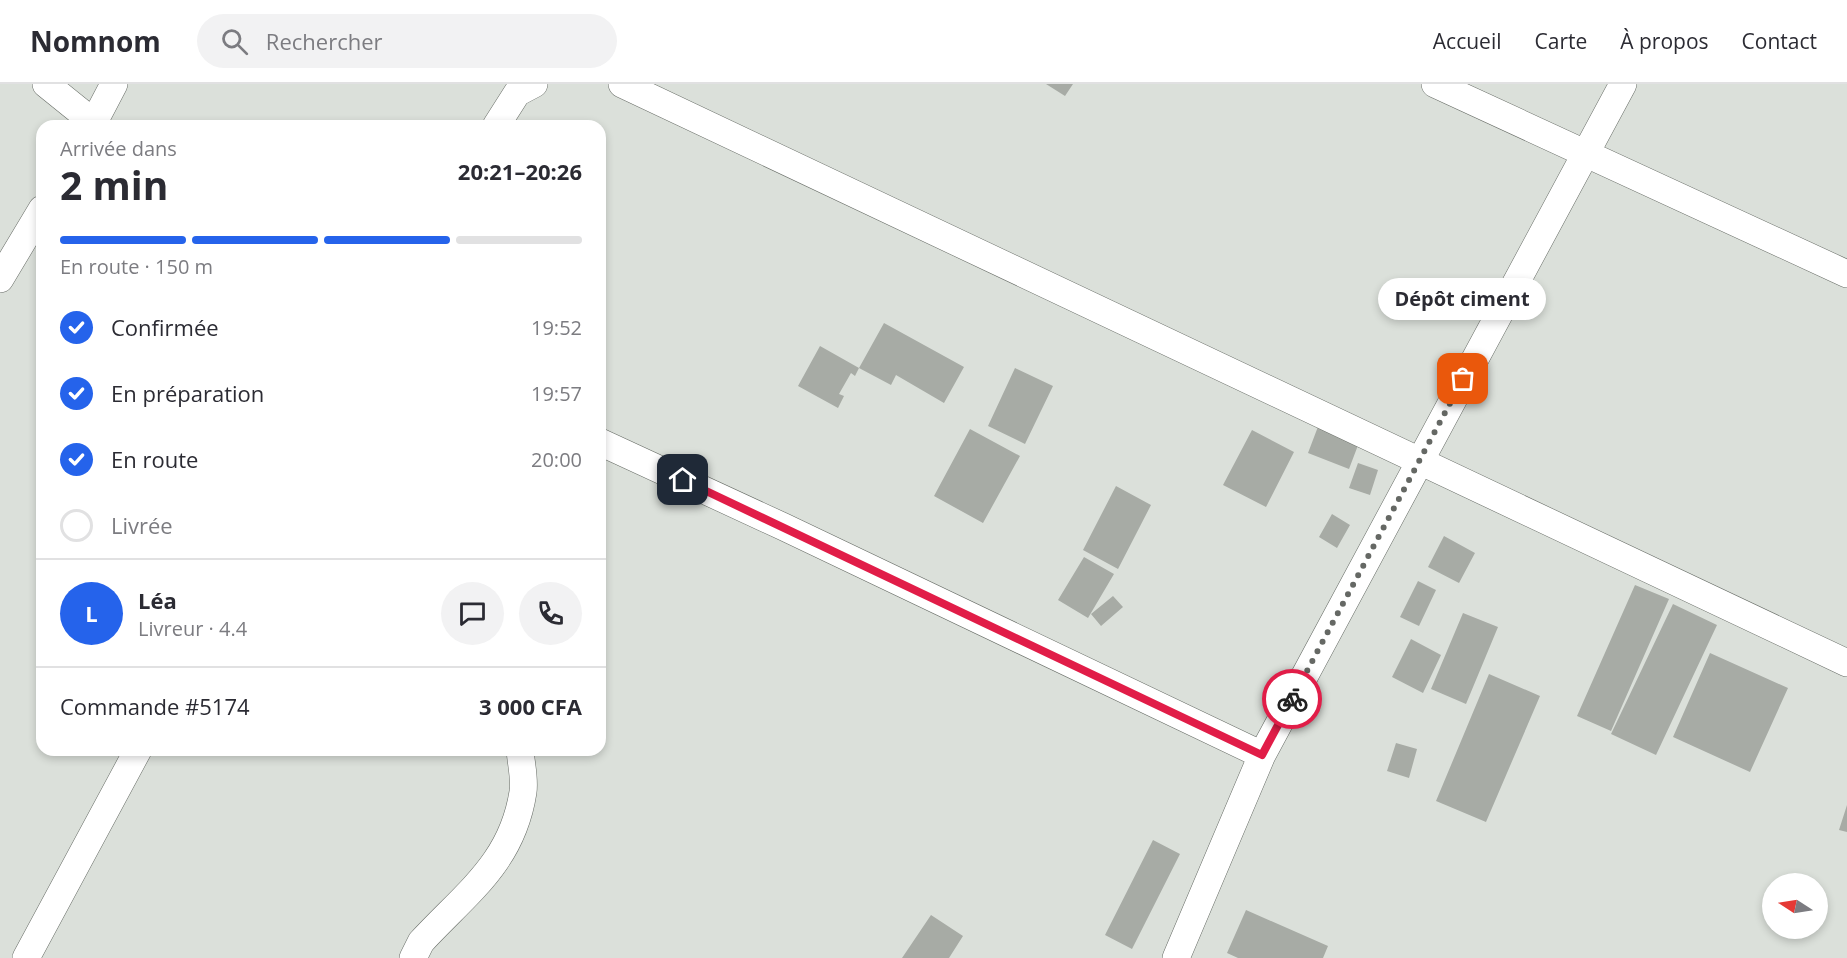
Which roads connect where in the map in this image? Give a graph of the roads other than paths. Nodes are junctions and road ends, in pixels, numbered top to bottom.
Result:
1 (46, 84) edge
2 (114, 84) edge
3 (534, 84) edge
4 (622, 84) edge
5 (1435, 84) edge
6 (1623, 84) edge
7 (89, 120) edge
8 (97, 120) edge
9 (500, 120) edge
10 (1585, 153) junction
11 (36, 219) edge
12 (1847, 274) edge
13 (0, 279) edge
14 (606, 445) edge
15 (1419, 461) junction
16 (1847, 663) edge
17 (1262, 755) junction
18 (135, 756) edge
19 (520, 756) edge
20 (26, 958) edge
21 (413, 958) edge
22 (1176, 958) edge

1 - 7 street
2 - 8 street
3 - 9 street
4 - 15 street
5 - 10 street
6 - 10 street
10 - 12 street
10 - 15 street
11 - 13 street
14 - 17 street
15 - 16 street
15 - 17 street
17 - 22 street
18 - 20 street
19 - 21 street

